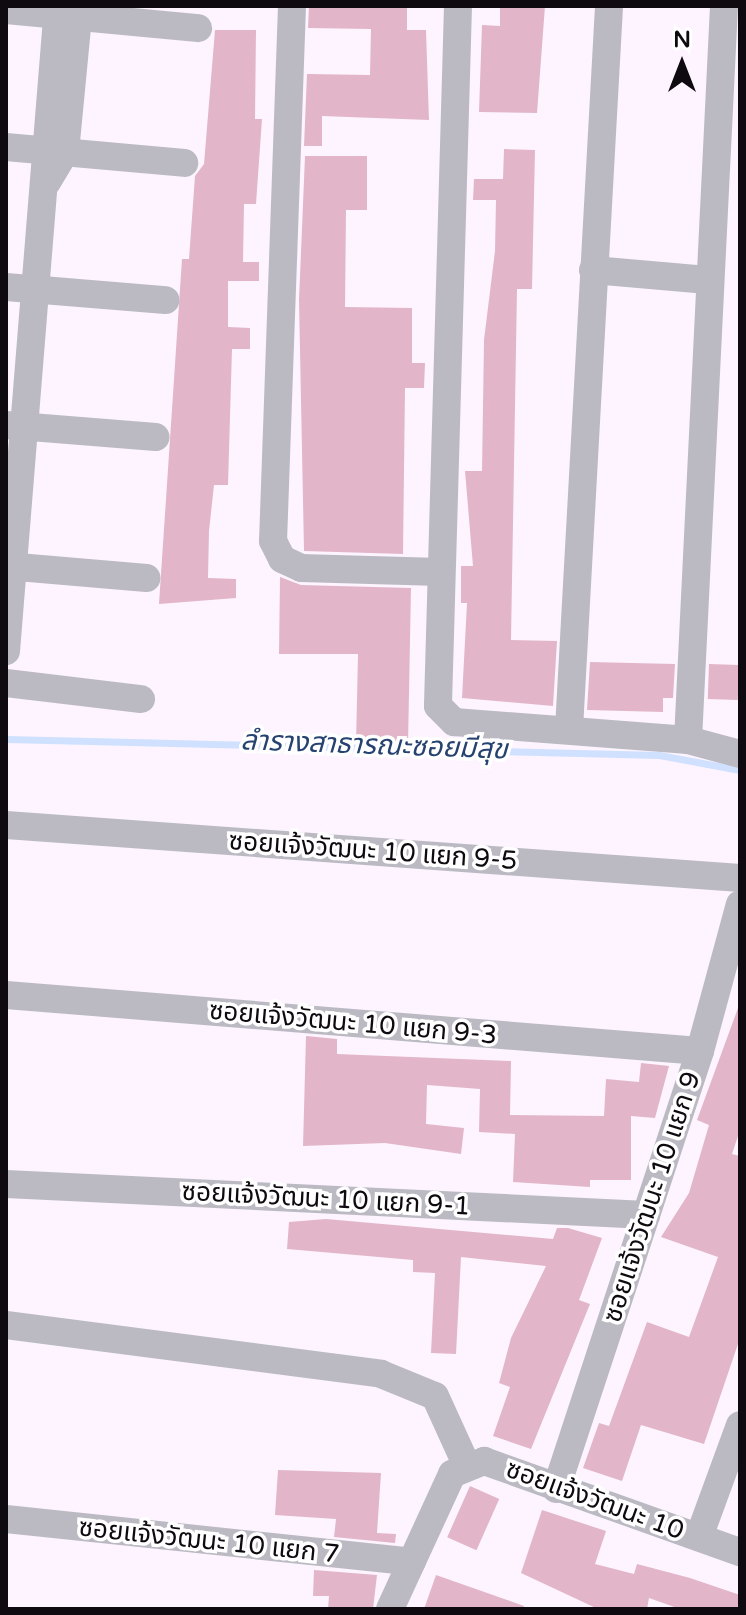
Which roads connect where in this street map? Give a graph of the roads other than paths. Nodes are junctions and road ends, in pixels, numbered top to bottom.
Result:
1 (292, 6) edge
2 (458, 6) edge
3 (609, 6) edge
4 (724, 6) edge
5 (6, 10) edge
6 (68, 11) edge
7 (198, 28) dead end
8 (6, 147) edge
9 (54, 151) junction
10 (184, 163) dead end
11 (593, 270) junction
12 (708, 280) junction
13 (6, 287) edge
14 (34, 289) junction
15 (165, 300) dead end
16 (14, 425) edge
17 (156, 437) dead end
18 (8, 567) edge
19 (440, 572) junction
20 (146, 578) dead end
21 (6, 651) edge
22 (6, 683) edge
23 (141, 699) dead end
24 (569, 729) junction
25 (688, 740) junction
26 (740, 754) edge
27 (6, 825) edge
28 (740, 878) edge
29 (740, 904) edge
30 (6, 995) edge
31 (700, 1051) junction
32 (6, 1184) edge
33 (646, 1215) junction
34 (6, 1325) edge
35 (740, 1425) edge
36 (466, 1464) junction
37 (556, 1489) junction
38 (6, 1519) edge
39 (699, 1537) junction
40 (740, 1552) edge
41 (412, 1562) junction
42 (390, 1609) edge

1 - 19 street
2 - 19 street
3 - 11 street
4 - 12 street
5 - 6 street
6 - 7 street
6 - 9 street
8 - 9 street
9 - 10 street
9 - 14 street
11 - 12 street
11 - 24 street
12 - 25 street
13 - 14 street
14 - 15 street
14 - 16 street
16 - 17 street
16 - 18 street
18 - 20 street
18 - 21 street
19 - 24 street
22 - 23 street
24 - 25 street
25 - 26 street
27 - 28 street, ซอยแจ้งวัฒนะ 10 แยก 9-5
29 - 31 street, ซอยแจ้งวัฒนะ 10 แยก 9
30 - 31 street, ซอยแจ้งวัฒนะ 10 แยก 9-3
31 - 33 street, ซอยแจ้งวัฒนะ 10 แยก 9
32 - 33 street, ซอยแจ้งวัฒนะ 10 แยก 9-1
33 - 37 street, ซอยแจ้งวัฒนะ 10 แยก 9
34 - 36 street
35 - 39 street
36 - 37 street, ซอยแจ้งวัฒนะ 10
36 - 41 street
37 - 39 street, ซอยแจ้งวัฒนะ 10
38 - 41 street, ซอยแจ้งวัฒนะ 10 แยก 7
39 - 40 street, ซอยแจ้งวัฒนะ 10
41 - 42 street

